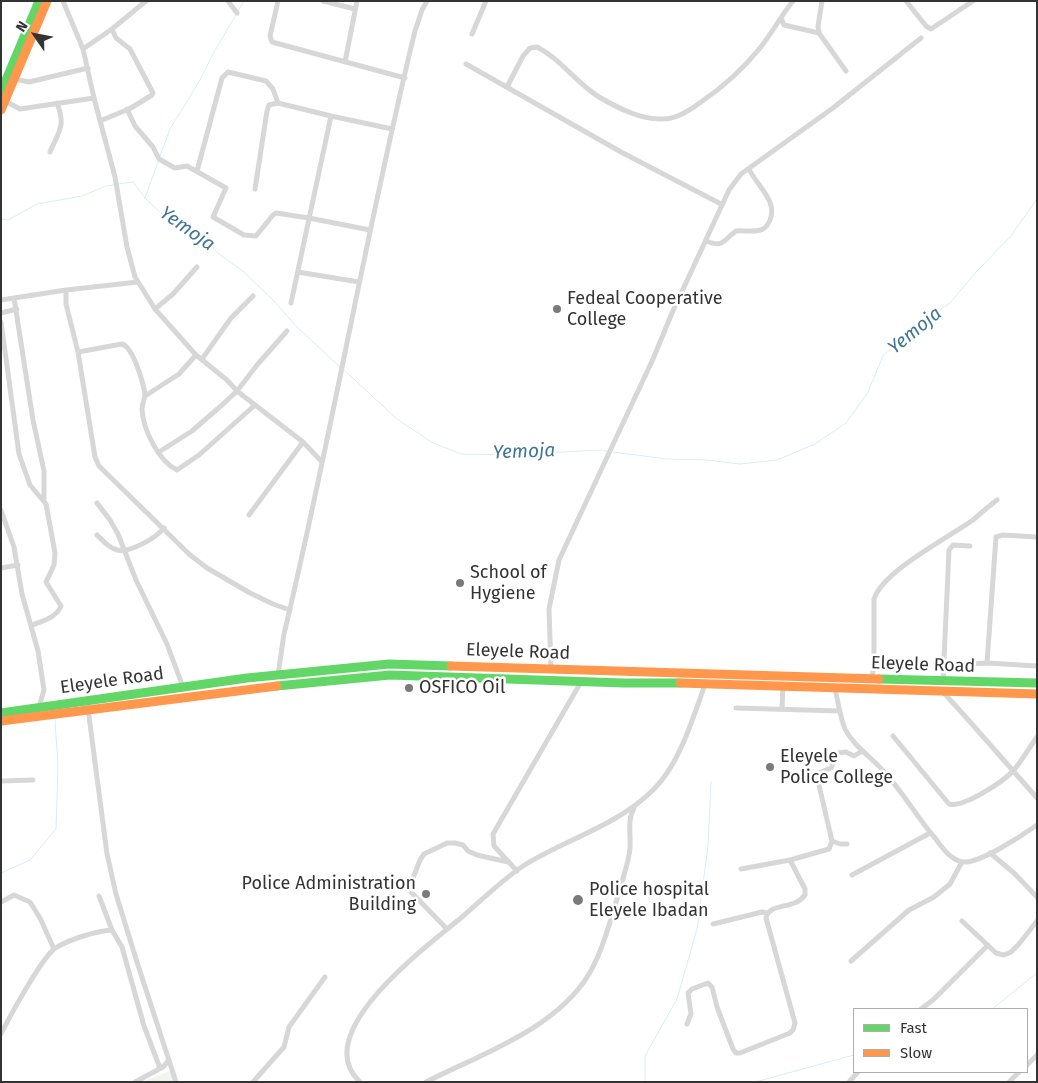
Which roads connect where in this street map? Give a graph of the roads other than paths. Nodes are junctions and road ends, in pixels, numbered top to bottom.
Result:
1 (39, 1) edge
2 (47, 1) edge
3 (63, 1) edge
4 (146, 1) edge
5 (228, 1) edge
6 (278, 1) edge
7 (323, 1) edge
8 (357, 1) edge
9 (427, 1) edge
10 (486, 1) edge
11 (793, 1) edge
12 (822, 1) edge
13 (906, 1) edge
14 (973, 1) edge
15 (355, 8) junction
16 (236, 13) dead end
17 (781, 18) junction
18 (112, 29) junction
19 (819, 33) junction
20 (472, 34) dead end
21 (921, 38) dead end
22 (83, 49) junction
23 (345, 62) junction
24 (466, 64) dead end
25 (88, 68) junction
26 (846, 71) dead end
27 (404, 78) junction
28 (7, 80) edge
29 (508, 87) junction
30 (1, 92) edge
31 (94, 98) junction
32 (5, 101) junction
33 (57, 103) junction
34 (278, 103) junction
35 (127, 109) junction
36 (1, 110) edge
37 (331, 116) junction
38 (100, 121) junction
39 (392, 129) junction
40 (50, 152) dead end
41 (749, 169) junction
42 (197, 171) junction
43 (255, 189) dead end
44 (721, 204) junction
45 (309, 218) junction
46 (370, 230) junction
47 (706, 241) junction
48 (197, 267) dead end
49 (298, 272) junction
50 (138, 282) junction
51 (359, 282) junction
52 (66, 290) junction
53 (253, 296) dead end
54 (14, 298) junction
55 (1, 300) edge
56 (291, 303) dead end
57 (155, 308) junction
58 (17, 309) junction
59 (1, 313) edge
60 (1, 322) edge
61 (287, 331) dead end
62 (78, 352) junction
63 (196, 355) junction
64 (202, 359) junction
65 (237, 391) junction
66 (145, 396) junction
67 (255, 405) junction
68 (303, 442) junction
69 (159, 452) junction
70 (322, 462) junction
71 (44, 500) junction
72 (997, 500) dead end
73 (97, 503) dead end
74 (1, 510) edge
75 (249, 515) dead end
76 (164, 528) junction
77 (98, 535) dead end
78 (1037, 537) edge
79 (970, 546) dead end
80 (123, 550) junction
81 (18, 565) junction
82 (1, 568) edge
83 (290, 610) junction
84 (32, 625) junction
85 (987, 663) junction
86 (389, 664) junction
87 (944, 665) junction
88 (1037, 666) edge
89 (551, 670) junction
90 (278, 675) junction
91 (390, 675) junction
92 (707, 679) junction
93 (872, 679) junction
94 (1037, 679) edge
95 (581, 681) junction
96 (943, 682) junction
97 (1037, 683) edge
98 (183, 687) junction
99 (783, 687) junction
100 (834, 689) junction
101 (943, 692) junction
102 (1037, 694) edge
103 (83, 706) junction
104 (736, 708) dead end
105 (44, 709) junction
106 (782, 709) junction
107 (840, 710) junction
108 (1, 713) edge
109 (1, 721) edge
110 (894, 736) dead end
111 (1037, 737) edge
112 (862, 751) junction
113 (1013, 771) junction
114 (33, 780) dead end
115 (1, 781) edge
116 (1037, 798) edge
117 (636, 805) junction
118 (1037, 825) edge
119 (930, 833) junction
120 (832, 841) junction
121 (847, 844) dead end
122 (990, 854) junction
123 (790, 860) junction
124 (508, 862) junction
125 (962, 862) junction
126 (741, 869) dead end
127 (517, 871) junction
128 (852, 875) dead end
129 (99, 896) dead end
130 (1037, 897) edge
131 (1, 902) edge
132 (767, 913) junction
133 (962, 921) dead end
134 (1037, 921) edge
135 (713, 924) dead end
136 (447, 929) junction
137 (112, 930) junction
138 (988, 945) junction
139 (54, 949) junction
140 (851, 961) dead end
141 (325, 977) dead end
142 (922, 1008) edge
143 (687, 1024) dead end
144 (1, 1034) edge
145 (166, 1052) junction
146 (1037, 1055) edge
147 (1028, 1064) edge
148 (160, 1068) junction
149 (1018, 1073) edge
150 (135, 1082) edge
151 (176, 1082) edge
152 (253, 1082) edge
153 (360, 1082) edge
154 (426, 1082) edge
155 (1009, 1082) edge

1 - 28 main road
2 - 28 main road
3 - 22 street
4 - 18 street
5 - 16 street
6 - 23 street
7 - 15 street
8 - 15 street
9 - 27 street
10 - 20 street
11 - 17 street
12 - 19 street
13 - 14 street
15 - 23 street
17 - 19 street
17 - 29 street
18 - 22 street
18 - 35 street
19 - 26 street
21 - 41 street
22 - 25 street
23 - 27 street
24 - 29 street
25 - 28 street
25 - 31 street
27 - 39 street
28 - 30 main road
28 - 32 main road
29 - 44 street
31 - 33 street
31 - 38 street
32 - 33 street
32 - 36 main road
33 - 40 street
34 - 37 street
34 - 42 street
34 - 43 street
35 - 38 street
35 - 42 street
37 - 39 street
37 - 45 street
38 - 50 street
39 - 46 street
41 - 44 street
41 - 47 street
42 - 45 street
44 - 47 street
45 - 46 street
45 - 49 street
46 - 51 street
47 - 89 street
48 - 57 street
49 - 51 street
49 - 56 street
50 - 52 street
50 - 57 street
51 - 70 street
52 - 54 street
52 - 62 street
53 - 64 street
54 - 55 street
54 - 58 street
57 - 63 street
58 - 59 street
58 - 71 street
60 - 71 street
61 - 65 street
62 - 66 street
62 - 76 street
63 - 64 street
63 - 66 street
64 - 65 street
65 - 67 street
65 - 69 street
66 - 69 street
67 - 68 street
67 - 69 street
68 - 70 street
68 - 75 street
70 - 83 street
71 - 84 street
72 - 93 street
73 - 80 street
74 - 81 street
76 - 80 street
76 - 83 street
77 - 80 street
78 - 85 street
79 - 87 street
80 - 98 street
81 - 82 street
81 - 84 street
83 - 90 street
84 - 105 street
85 - 87 street
85 - 88 street
86 - 89 main road, Eleyele Road
86 - 90 main road, Eleyele Road
86 - 91 main road
87 - 96 street
89 - 92 main road, Eleyele Road
90 - 98 main road, Eleyele Road
91 - 95 main road, Eleyele Road
91 - 103 main road, Eleyele Road
92 - 93 main road, Eleyele Road
92 - 95 main road, Eleyele Road
92 - 99 main road, Eleyele Road
92 - 117 street
93 - 96 main road, Eleyele Road
94 - 97 street
95 - 124 street
96 - 97 main road, Eleyele Road
98 - 103 main road, Eleyele Road
99 - 100 main road, Eleyele Road
99 - 106 street
100 - 101 main road, Eleyele Road
100 - 107 street
101 - 102 main road, Eleyele Road
101 - 113 street
103 - 105 main road, Eleyele Road
103 - 145 street
104 - 106 street
105 - 108 main road, Eleyele Road
105 - 109 main road, Eleyele Road
106 - 107 street
107 - 112 street
110 - 113 street
111 - 113 street
112 - 119 street
112 - 120 street
113 - 116 street
114 - 115 street
117 - 127 street
117 - 154 street
118 - 122 street
119 - 125 street
119 - 128 street
120 - 121 street
120 - 123 street
122 - 125 street
122 - 130 street
123 - 126 street
123 - 132 street
124 - 127 street
124 - 136 street
125 - 140 street
127 - 136 street
129 - 137 street
131 - 139 street
132 - 135 street
132 - 143 street
133 - 138 street
134 - 138 street
136 - 153 street
137 - 139 street
137 - 148 street
138 - 142 street
139 - 144 street
141 - 152 street
145 - 148 street
145 - 151 street
146 - 147 street
148 - 150 street
149 - 155 street

